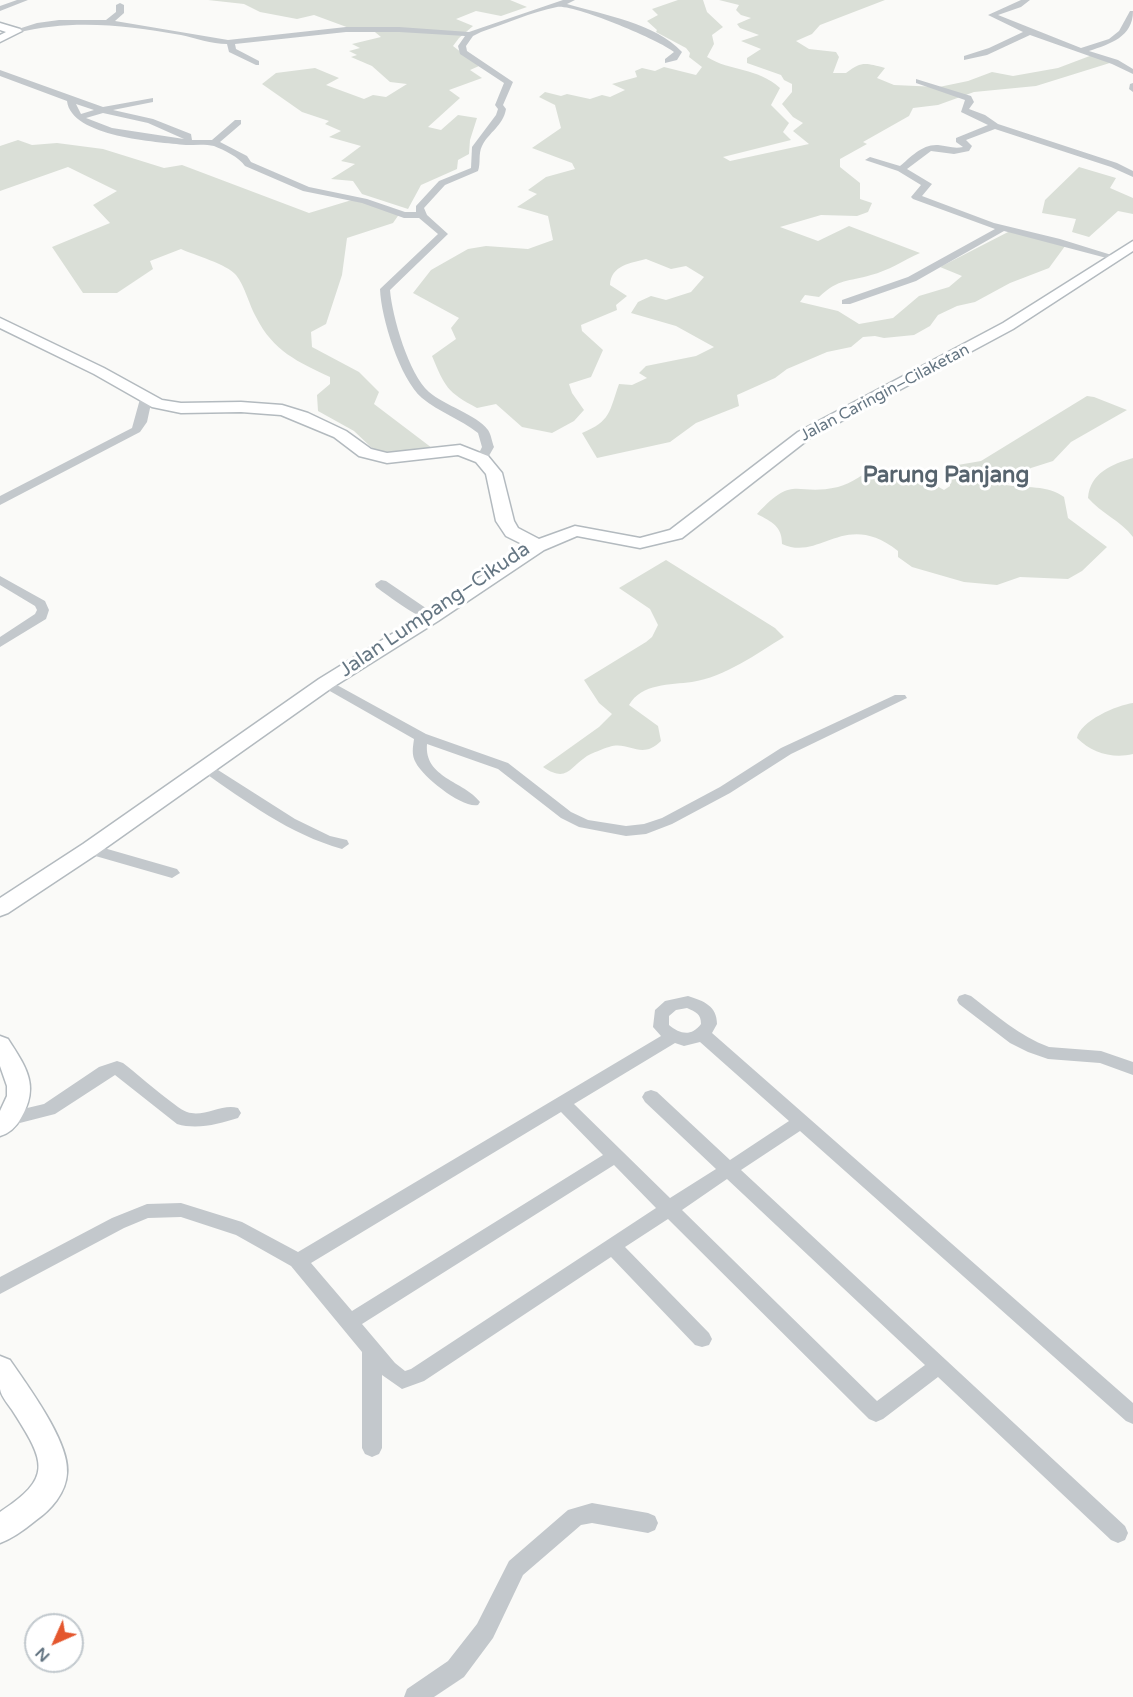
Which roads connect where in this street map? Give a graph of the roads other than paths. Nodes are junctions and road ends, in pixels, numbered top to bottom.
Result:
1 (24, 0) edge
2 (571, 0) edge
3 (1026, 0) edge
4 (560, 4) junction
5 (120, 5) dead end
6 (0, 9) edge
7 (589, 12) junction
8 (1133, 13) edge
9 (571, 18) dead end
10 (109, 21) junction
11 (0, 26) edge
12 (16, 31) junction
13 (1031, 31) junction
14 (470, 34) junction
15 (0, 39) edge
16 (230, 42) junction
17 (1083, 50) junction
18 (967, 57) dead end
19 (668, 61) dead end
20 (256, 63) dead end
21 (1133, 72) edge
22 (0, 73) edge
23 (919, 81) dead end
24 (71, 100) junction
25 (150, 100) dead end
26 (103, 110) junction
27 (80, 117) junction
28 (238, 122) dead end
29 (995, 126) junction
30 (926, 140) dead end
31 (187, 143) junction
32 (214, 143) junction
33 (938, 147) junction
34 (870, 160) dead end
35 (901, 169) junction
36 (1133, 174) edge
37 (421, 215) junction
38 (1003, 228) junction
39 (1133, 244) edge
40 (1114, 259) junction
41 (846, 302) dead end
42 (0, 322) edge
43 (146, 399) junction
44 (482, 459) junction
45 (0, 501) edge
46 (538, 546) junction
47 (0, 579) edge
48 (381, 584) dead end
49 (432, 617) junction
50 (4, 636) edge
51 (326, 683) junction
52 (900, 698) dead end
53 (421, 737) junction
54 (207, 768) junction
55 (473, 802) dead end
56 (342, 844) dead end
57 (90, 849) junction
58 (172, 873) dead end
59 (0, 908) edge
60 (965, 1000) dead end
61 (703, 1035) junction
62 (673, 1037) junction
63 (0, 1045) edge
64 (1133, 1069) edge
65 (651, 1097) dead end
66 (563, 1104) junction
67 (232, 1113) dead end
68 (802, 1121) junction
69 (4, 1123) edge
70 (615, 1156) junction
71 (729, 1170) junction
72 (668, 1209) junction
73 (612, 1246) junction
74 (298, 1261) junction
75 (0, 1286) edge
76 (349, 1323) junction
77 (702, 1338) dead end
78 (372, 1350) junction
79 (938, 1366) junction
80 (0, 1368) edge
81 (1133, 1415) edge
82 (372, 1448) dead end
83 (648, 1523) dead end
84 (0, 1529) edge
85 (1118, 1533) dead end
86 (416, 1697) edge

1 - 6 street
2 - 4 street
3 - 13 street
4 - 7 street
4 - 14 street
5 - 10 street
7 - 9 street
7 - 19 street
8 - 17 street
10 - 12 street
10 - 16 street
11 - 12 street
12 - 15 street
13 - 17 street
13 - 18 street
14 - 16 street
14 - 37 street
16 - 20 street
17 - 21 street
22 - 24 street
23 - 29 street
24 - 26 street
24 - 27 street
25 - 26 street
26 - 27 street
26 - 31 street
27 - 31 street
28 - 32 street
29 - 33 street
29 - 36 street
30 - 33 street
31 - 32 street
32 - 37 street
33 - 35 street
34 - 35 street
35 - 38 street
37 - 44 street
38 - 40 street
38 - 41 street
39 - 40 street, Jalan Caringin–Cilaketan
40 - 46 street, Jalan Caringin–Cilaketan
42 - 43 street
43 - 44 street
43 - 45 street
44 - 46 street, Jalan Lumpang–Cikuda
46 - 49 street, Jalan Lumpang–Cikuda
47 - 50 street
48 - 49 street
49 - 51 street, Jalan Lumpang–Cikuda
51 - 53 street
51 - 54 street, Jalan Lumpang–Cikuda
52 - 53 street
53 - 55 street
54 - 56 street
54 - 57 street, Jalan Lumpang–Cikuda
57 - 58 street
57 - 59 street, Jalan Lumpang–Cikuda
60 - 64 street
61 - 62 street
61 - 62 street
61 - 68 street
62 - 66 street
63 - 69 street
65 - 71 street
66 - 70 street
66 - 74 street
67 - 69 street
68 - 71 street
68 - 81 street
70 - 72 street
70 - 76 street
71 - 72 street
71 - 79 street
72 - 73 street
72 - 79 street
73 - 77 street
73 - 78 street
74 - 75 street
74 - 76 street
76 - 78 street
78 - 82 street
79 - 85 street
80 - 84 street
83 - 86 street

